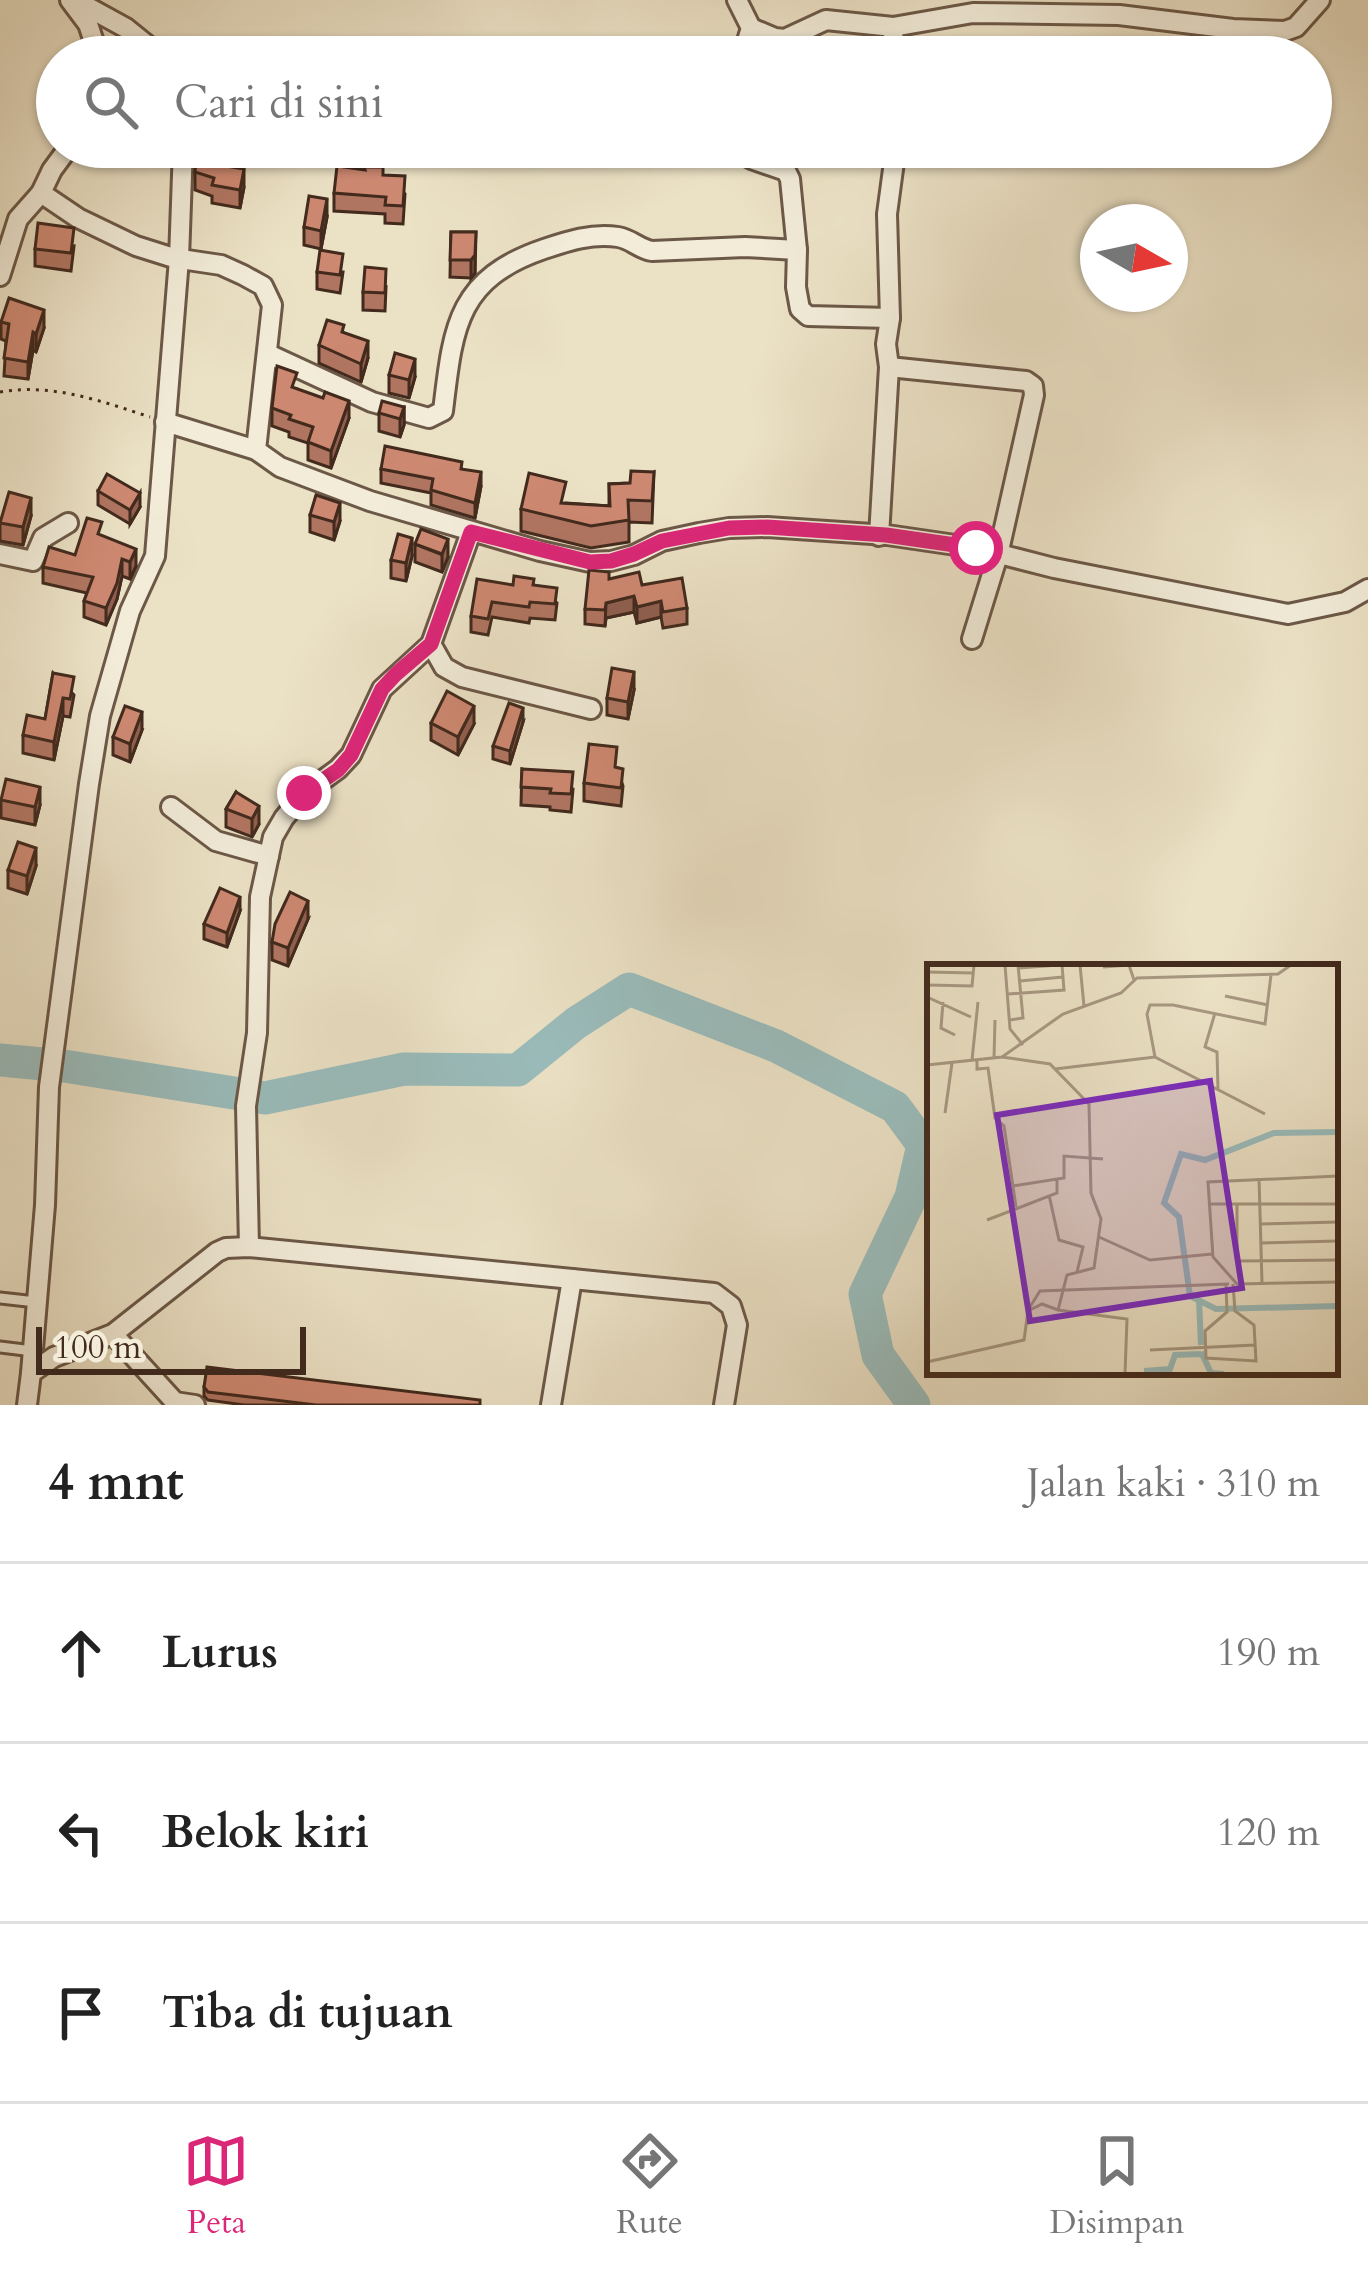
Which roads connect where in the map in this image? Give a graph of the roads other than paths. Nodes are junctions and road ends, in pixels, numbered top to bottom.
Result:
1 (72, 0) edge
2 (737, 0) edge
3 (1320, 0) edge
4 (893, 27) junction
5 (751, 28) junction
6 (92, 36) edge
7 (136, 36) edge
8 (749, 36) edge
9 (770, 36) edge
10 (790, 36) edge
11 (893, 36) edge
12 (53, 168) edge
13 (182, 168) edge
14 (777, 168) edge
15 (893, 168) edge
16 (41, 193) junction
17 (797, 250) junction
18 (179, 259) junction
19 (0, 276) edge
20 (890, 317) junction
21 (268, 354) junction
22 (889, 367) junction
23 (164, 422) junction
24 (256, 450) junction
25 (68, 523) dead end
26 (471, 532) junction
27 (879, 536) junction
28 (0, 554) edge
29 (998, 555) junction
30 (1368, 589) edge
31 (972, 639) dead end
32 (431, 644) junction
33 (591, 710) dead end
34 (171, 807) dead end
35 (269, 856) junction
36 (249, 1247) junction
37 (572, 1279) junction
38 (4, 1300) edge
39 (37, 1303) junction
40 (113, 1334) junction
41 (3, 1347) edge
42 (33, 1351) junction
43 (31, 1372) junction
44 (182, 1404) edge
45 (27, 1405) edge
46 (551, 1405) edge
47 (724, 1405) edge

1 - 6 street
1 - 7 street
2 - 5 street
3 - 4 street
4 - 10 street
4 - 11 street
5 - 8 street
5 - 9 street
12 - 16 street
13 - 18 street
14 - 17 street
15 - 20 street
16 - 18 street
16 - 19 street
17 - 20 street
17 - 21 street
18 - 21 street
18 - 23 street
20 - 22 street
21 - 24 street
22 - 27 street
22 - 29 street
23 - 24 street
23 - 39 street
24 - 26 street
25 - 28 street
26 - 27 street
26 - 32 street
27 - 29 street
29 - 30 street
29 - 31 street
32 - 33 street
32 - 35 street
34 - 35 street
35 - 36 street
36 - 37 street
36 - 40 street
37 - 46 street
37 - 47 street
38 - 39 lane
39 - 42 street
40 - 43 street
40 - 44 street
41 - 42 lane
42 - 43 street
43 - 45 street

